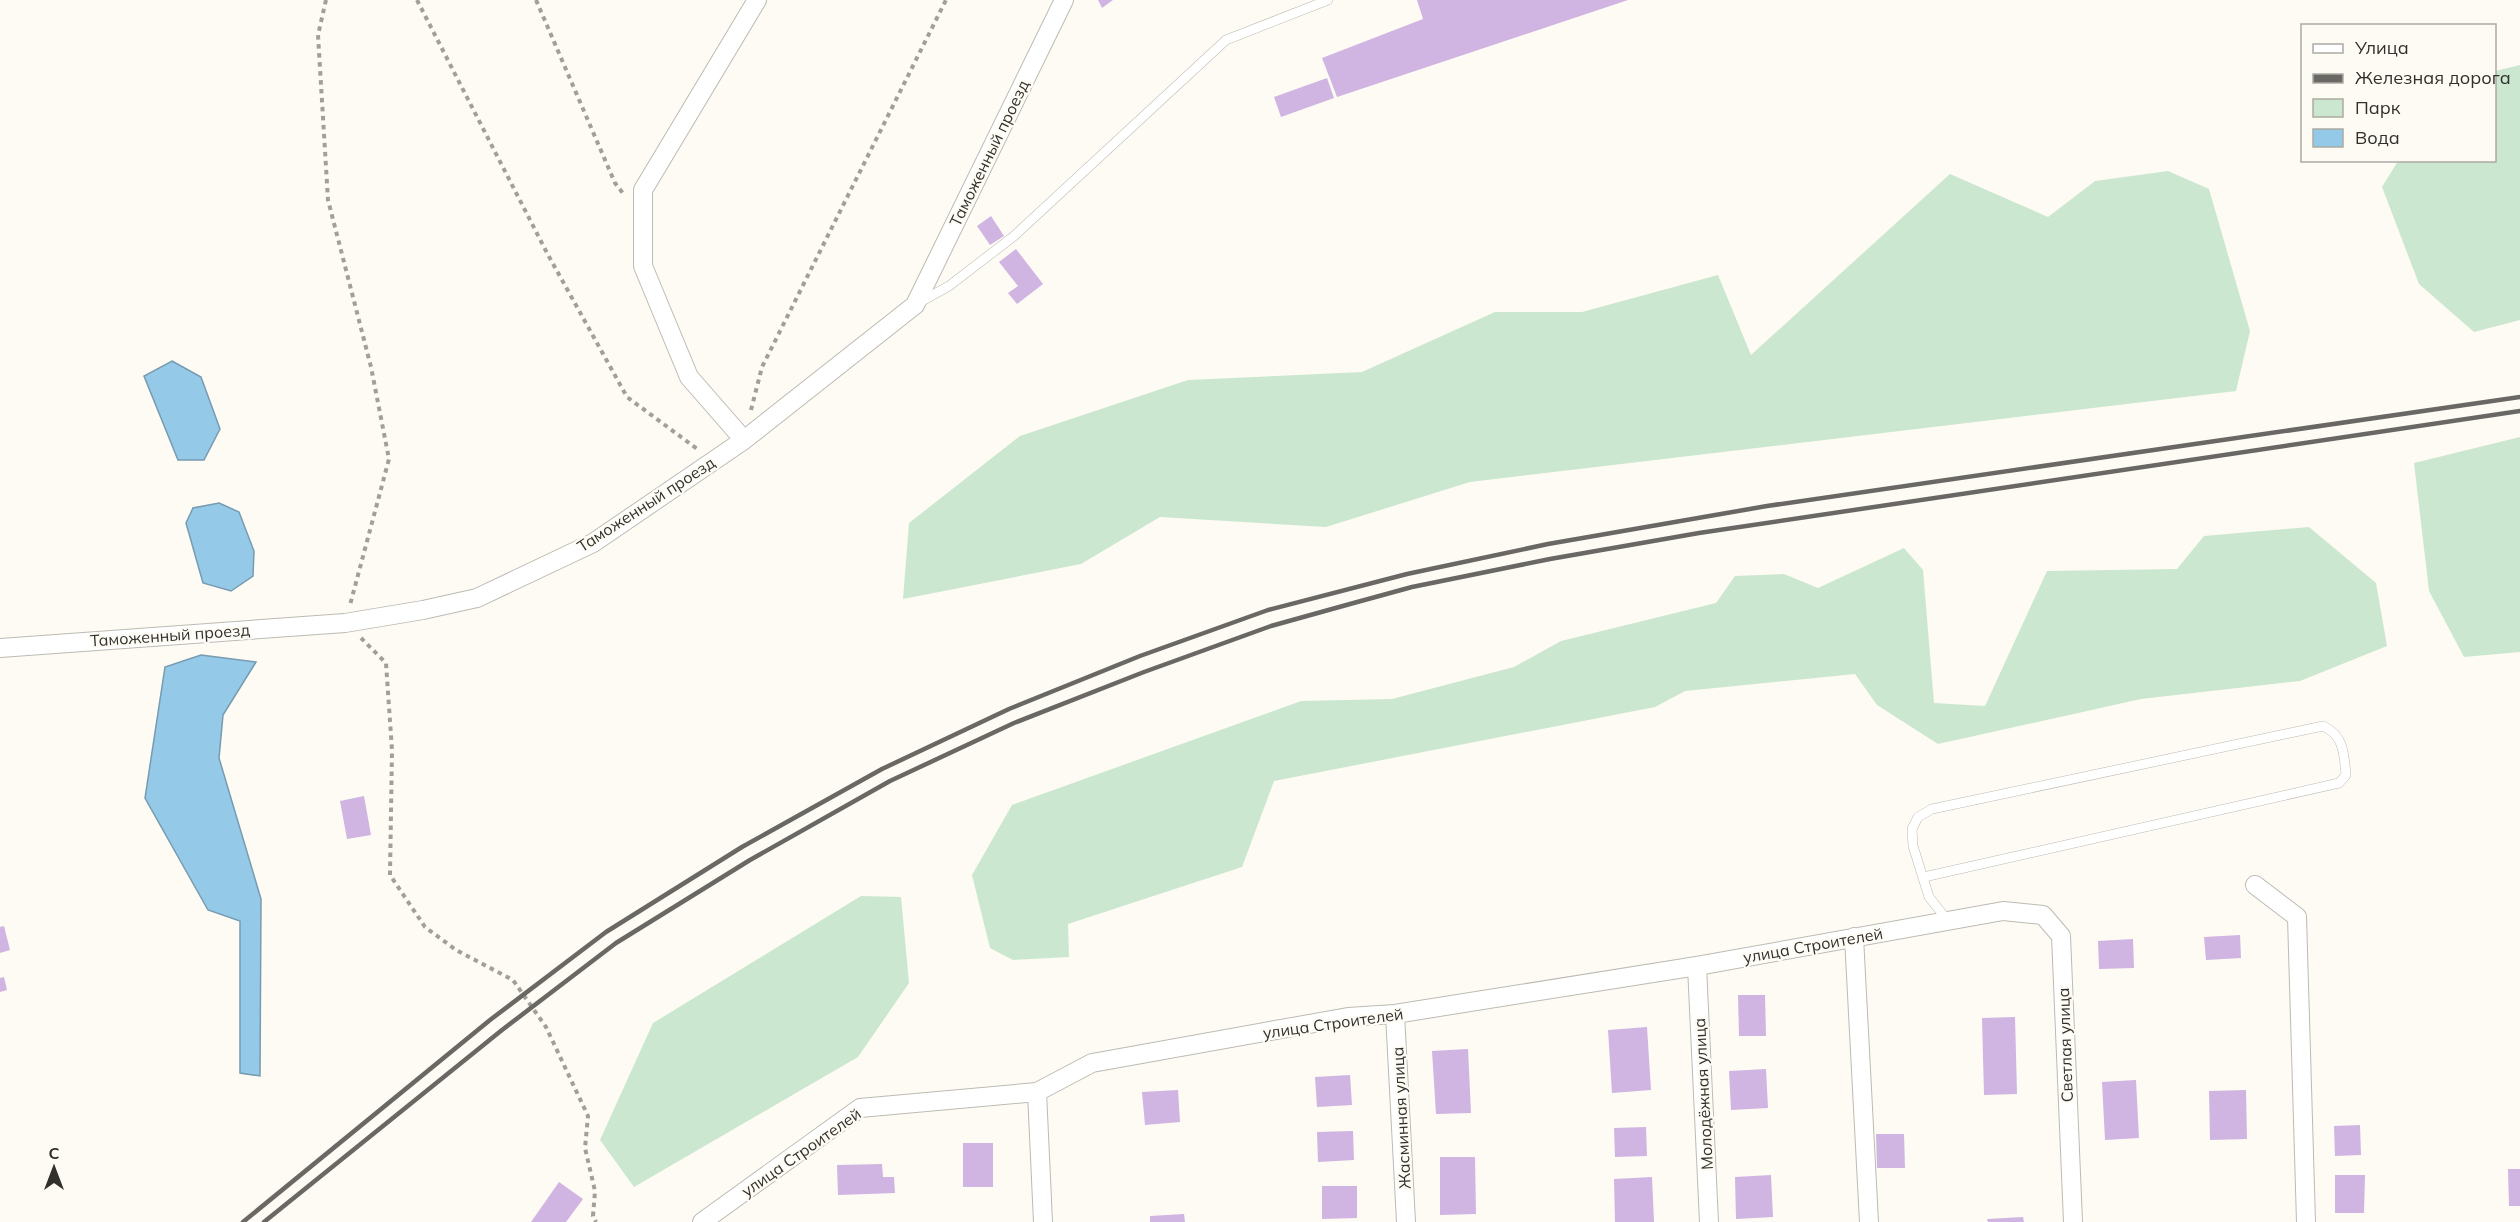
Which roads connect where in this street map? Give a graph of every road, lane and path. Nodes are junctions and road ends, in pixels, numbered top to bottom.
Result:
1 (326, 0) edge
2 (417, 0) edge
3 (536, 0) edge
4 (757, 0) edge
5 (946, 0) edge
6 (1064, 0) edge
7 (1328, 0) edge
8 (643, 221) junction
9 (915, 305) junction
10 (744, 440) junction
11 (712, 460) junction
12 (345, 622) junction
13 (0, 648) edge
14 (1924, 877) junction
15 (2255, 885) dead end
16 (2003, 911) joint
17 (1948, 921) junction
18 (1854, 938) junction
19 (1697, 966) junction
20 (1395, 1014) junction
21 (1037, 1092) junction
22 (596, 1222) edge
23 (702, 1222) edge
24 (1043, 1222) edge
25 (1406, 1222) edge
26 (1709, 1222) edge
27 (1869, 1222) edge
28 (2073, 1222) edge
29 (2306, 1222) edge

1 - 12 path
2 - 11 path
3 - 8 path
4 - 8 street
5 - 10 path
6 - 9 street, Таможенный проезд
7 - 9 lane
8 - 10 street
9 - 10 street, Таможенный проезд
10 - 11 street, Таможенный проезд
11 - 12 street, Таможенный проезд
12 - 13 street, Таможенный проезд
12 - 22 path
14 - 14 lane
14 - 17 lane
15 - 29 street
16 - 17 street, улица Строителей
16 - 28 street, Светлая улица
17 - 18 street, улица Строителей
18 - 19 street, улица Строителей
18 - 27 street
19 - 20 street, улица Строителей
19 - 26 street, Молодёжная улица
20 - 21 street, улица Строителей
20 - 25 street, Жасминная улица
21 - 23 street, улица Строителей
21 - 24 street

